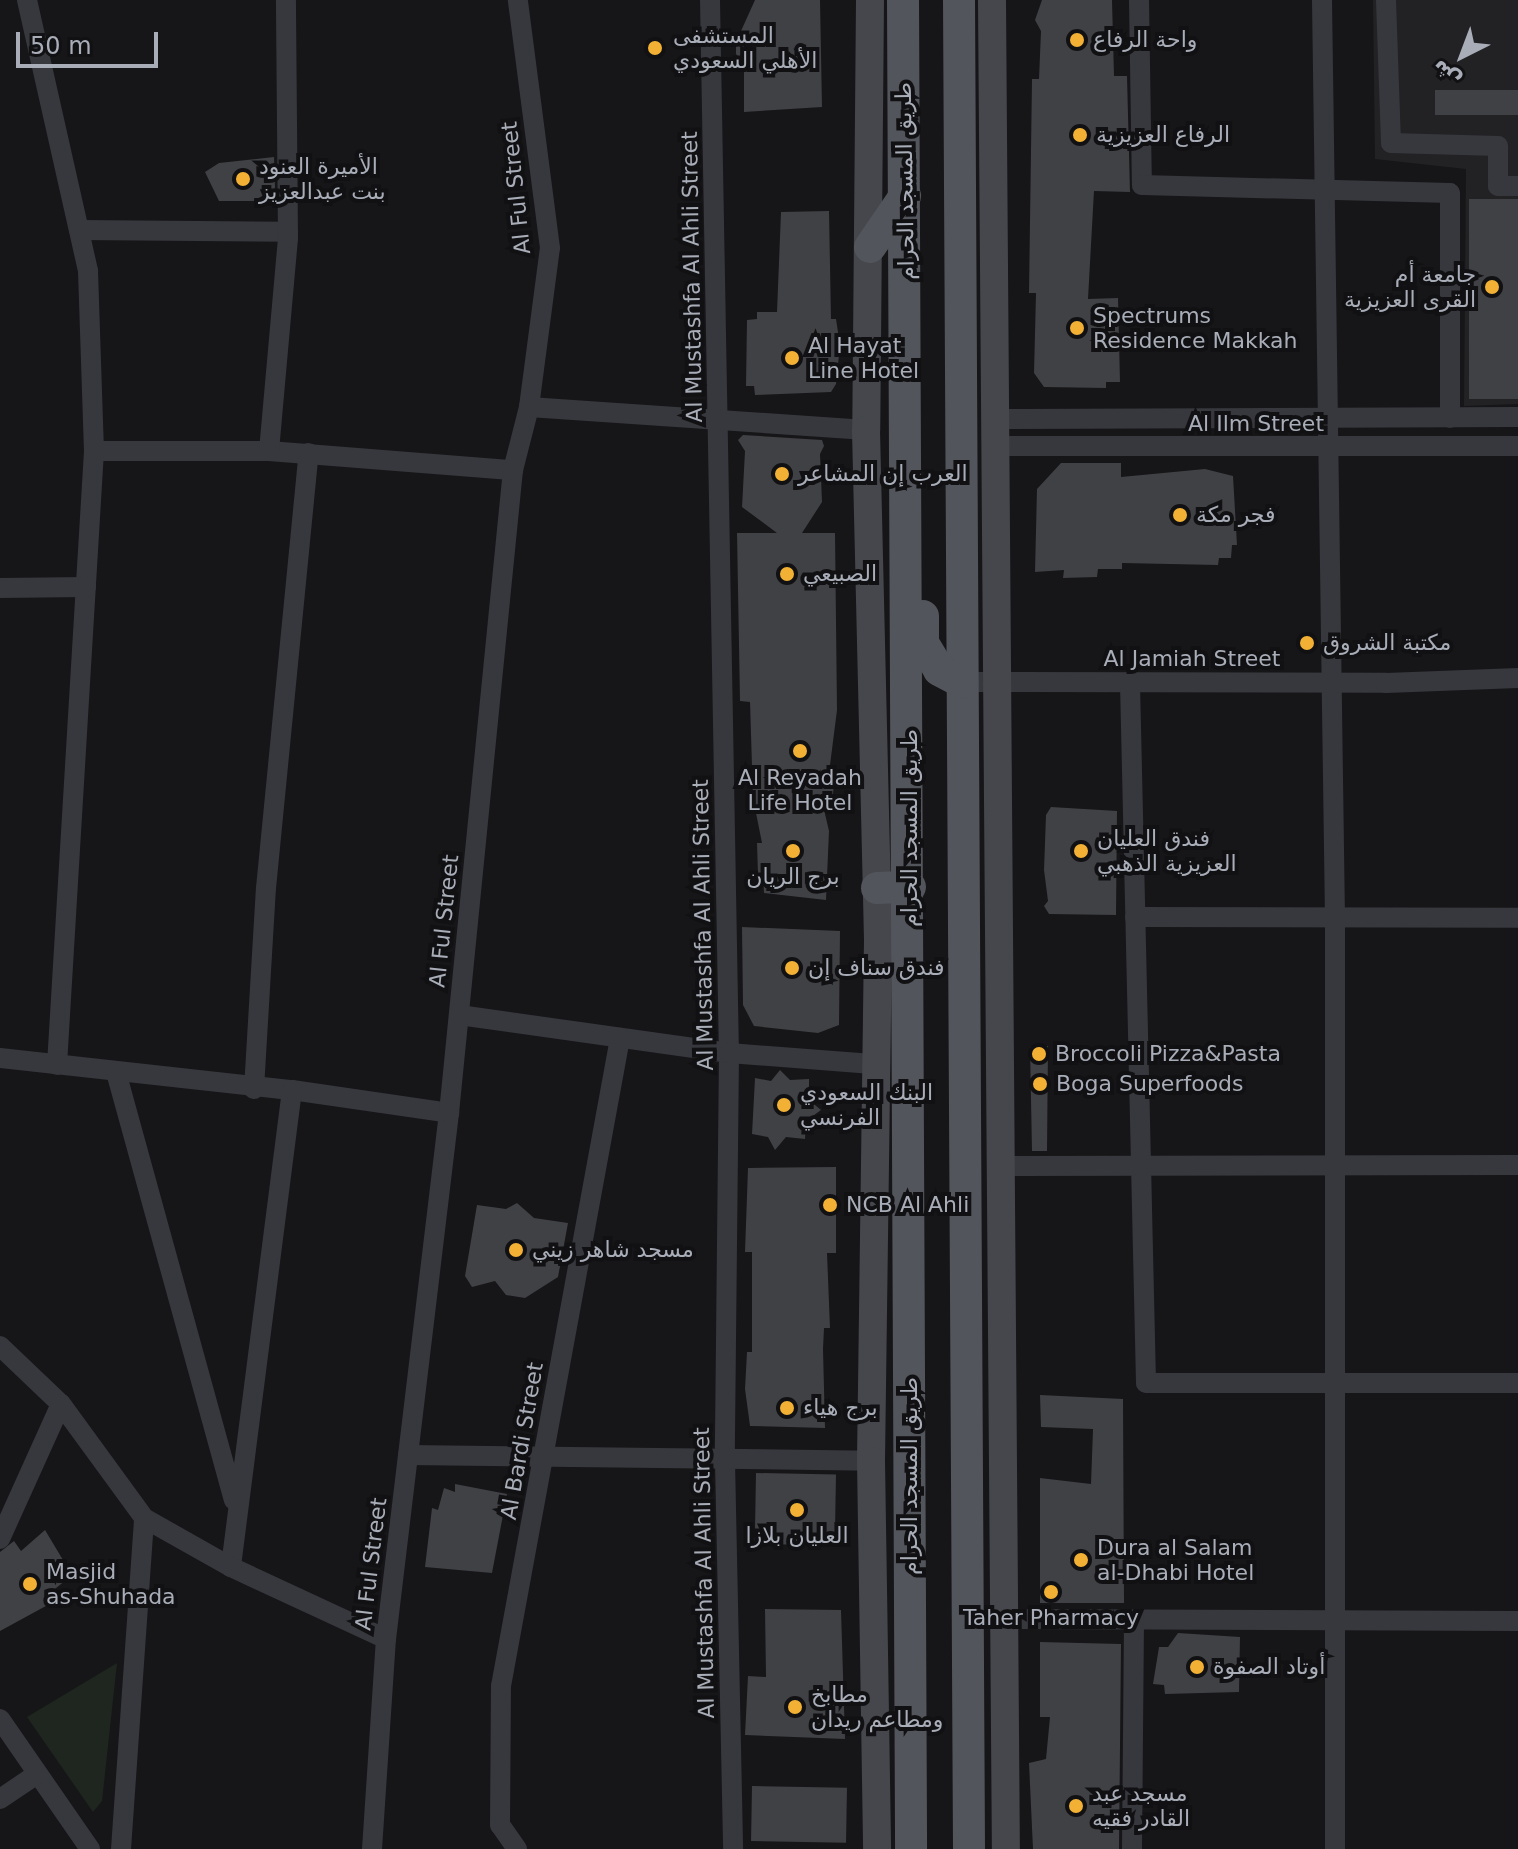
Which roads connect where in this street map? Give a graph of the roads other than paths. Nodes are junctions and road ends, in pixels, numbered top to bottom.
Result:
1 (27, 0) edge
2 (286, 0) edge
3 (518, 0) edge
4 (710, 0) edge
5 (870, 0) edge
6 (903, 0) edge
7 (959, 0) edge
8 (992, 0) edge
9 (1139, 0) edge
10 (1322, 0) edge
11 (1386, 0) edge
12 (1518, 186) edge
13 (1325, 191) junction
14 (905, 196) junction
15 (79, 230) junction
16 (288, 232) junction
17 (870, 247) junction
18 (529, 407) junction
19 (907, 408) junction
20 (1518, 417) edge
21 (1328, 418) junction
22 (1450, 418) junction
23 (720, 419) junction
24 (866, 430) junction
25 (993, 433) junction
26 (1518, 446) edge
27 (1328, 448) junction
28 (94, 451) junction
29 (269, 451) junction
30 (309, 453) junction
31 (513, 470) junction
32 (86, 587) junction
33 (0, 588) edge
34 (1518, 678) edge
35 (962, 682) junction
36 (997, 682) junction
37 (1130, 683) junction
38 (1331, 683) junction
39 (910, 887) junction
40 (877, 888) junction
41 (1135, 917) junction
42 (1335, 917) junction
43 (1518, 918) edge
44 (459, 1015) junction
45 (620, 1038) junction
46 (729, 1053) junction
47 (0, 1058) edge
48 (873, 1064) junction
49 (57, 1065) junction
50 (116, 1072) junction
51 (254, 1089) junction
52 (292, 1090) junction
53 (964, 1105) junction
54 (997, 1106) junction
55 (449, 1113) junction
56 (1335, 1165) junction
57 (1518, 1165) edge
58 (998, 1166) junction
59 (1141, 1166) junction
60 (0, 1346) edge
61 (1335, 1383) junction
62 (1518, 1383) edge
63 (61, 1404) junction
64 (408, 1455) junction
65 (543, 1460) junction
66 (725, 1461) junction
67 (871, 1461) junction
68 (237, 1510) junction
69 (144, 1518) junction
70 (0, 1539) edge
71 (231, 1567) junction
72 (1004, 1619) junction
73 (1134, 1620) junction
74 (1335, 1620) junction
75 (1518, 1621) edge
76 (386, 1639) junction
77 (0, 1719) edge
78 (37, 1774) junction
79 (0, 1799) edge
80 (90, 1849) edge
81 (121, 1849) edge
82 (372, 1849) edge
83 (517, 1849) edge
84 (733, 1849) edge
85 (877, 1849) edge
86 (911, 1849) edge
87 (969, 1849) edge
88 (1006, 1849) edge
89 (1132, 1849) edge
90 (1335, 1849) edge

1 - 15 street
2 - 16 street
3 - 18 street, Al Ful Street
4 - 23 street, Al Mustashfa Al Ahli Street
5 - 17 street
6 - 14 main road, طريق المسجد الحرام
7 - 35 main road
8 - 25 street
9 - 13 street
10 - 13 street
11 - 12 street
13 - 21 street
13 - 22 street
14 - 17 main road
14 - 19 main road, طريق المسجد الحرام
15 - 16 street
15 - 28 street
16 - 29 street
17 - 24 street
18 - 23 street
18 - 31 street, Al Ful Street
19 - 35 main road
19 - 39 main road, طريق المسجد الحرام
20 - 22 street, Al Ilm Street
21 - 22 street, Al Ilm Street
21 - 25 street, Al Ilm Street
21 - 27 street
23 - 24 street
23 - 46 street, Al Mustashfa Al Ahli Street
24 - 40 street
25 - 27 street, Al Ilm Street
25 - 36 street
26 - 27 street, Al Ilm Street
27 - 38 street
28 - 29 street
28 - 32 street
29 - 30 street
30 - 31 street
30 - 51 street
31 - 44 street, Al Ful Street
32 - 33 street
32 - 49 street
34 - 38 street, Al Jamiah Street
35 - 36 street, Al Jamiah Street
35 - 53 main road
36 - 37 street, Al Jamiah Street
36 - 54 street
37 - 38 street, Al Jamiah Street
37 - 41 street
38 - 42 street
39 - 40 main road
39 - 86 main road, طريق المسجد الحرام
40 - 48 street
41 - 42 street
41 - 59 street
42 - 43 street
42 - 56 street
44 - 45 street
44 - 55 street, Al Ful Street
45 - 46 street
45 - 65 street, Al Bardi Street
46 - 48 street
46 - 66 street, Al Mustashfa Al Ahli Street
47 - 49 street
48 - 67 street
49 - 50 street
50 - 51 street
50 - 68 street
51 - 52 street
52 - 55 street
52 - 68 street
53 - 54 street
53 - 87 main road
54 - 58 street
55 - 64 street, Al Ful Street
56 - 57 street
56 - 59 street
56 - 61 street
58 - 59 street
58 - 72 street
59 - 61 street
60 - 63 street
61 - 62 street
61 - 74 street
63 - 69 street
63 - 70 street
64 - 65 street
64 - 76 street, Al Ful Street
65 - 66 street
65 - 83 street, Al Bardi Street
66 - 67 street
66 - 84 street, Al Mustashfa Al Ahli Street
67 - 85 street
68 - 71 street
69 - 71 street
69 - 81 street
71 - 76 street
72 - 73 street
72 - 88 street
73 - 74 street
73 - 89 street
74 - 75 street
74 - 90 street
76 - 82 street, Al Ful Street
77 - 78 street
78 - 79 street
78 - 80 street

